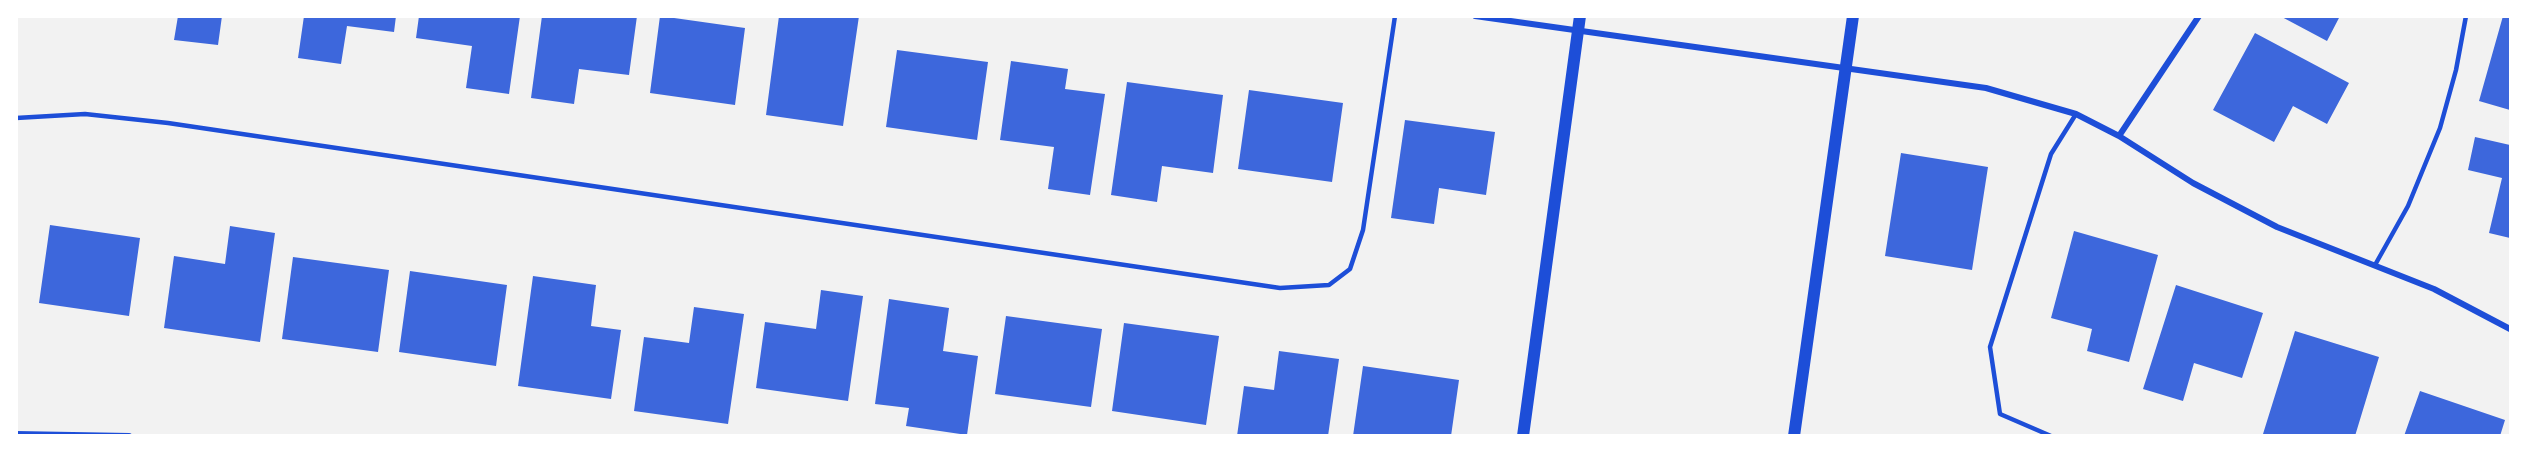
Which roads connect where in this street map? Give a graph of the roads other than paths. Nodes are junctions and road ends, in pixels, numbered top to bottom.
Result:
1 (1395, 16) edge
2 (1475, 16) edge
3 (1580, 16) edge
4 (1853, 16) edge
5 (2199, 16) edge
6 (2466, 16) edge
7 (1578, 31) junction
8 (1845, 69) junction
9 (2076, 114) junction
10 (16, 118) edge
11 (2119, 136) junction
12 (2375, 266) junction
13 (2511, 329) edge
14 (16, 434) edge
15 (129, 435) edge
16 (1523, 435) edge
17 (1794, 435) edge
18 (2051, 435) edge

1 - 10 lane
2 - 7 street
3 - 7 main road
4 - 8 main road
5 - 11 street
6 - 12 lane
7 - 8 street
7 - 16 main road
8 - 9 street
8 - 17 main road
9 - 11 street
9 - 18 lane
11 - 12 street
12 - 13 street
14 - 15 street

